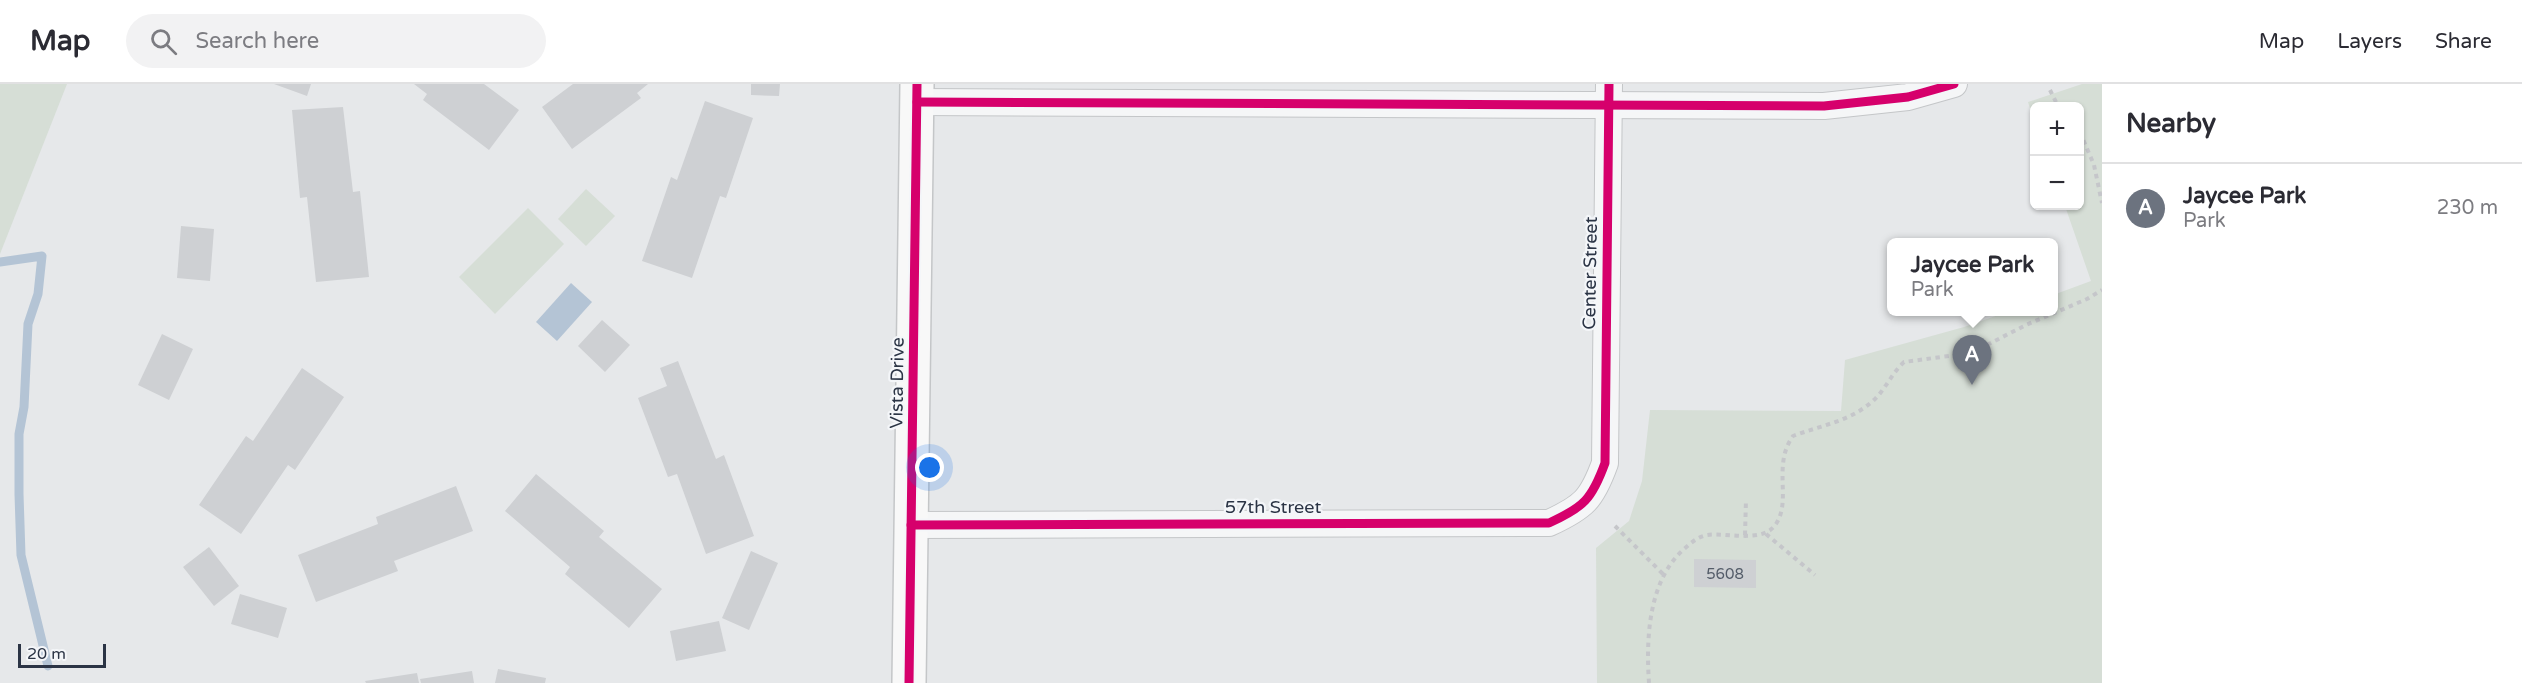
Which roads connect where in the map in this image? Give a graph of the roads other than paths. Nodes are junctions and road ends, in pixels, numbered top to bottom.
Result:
1 (1954, 84) edge
2 (917, 93) edge
3 (1609, 94) edge
4 (1605, 463) joint
5 (911, 525) junction
6 (909, 683) edge

1 - 3 street
2 - 3 street
2 - 5 street, Vista Drive
3 - 4 street, Center Street
4 - 5 street, 57th Street
5 - 6 street, Vista Drive

